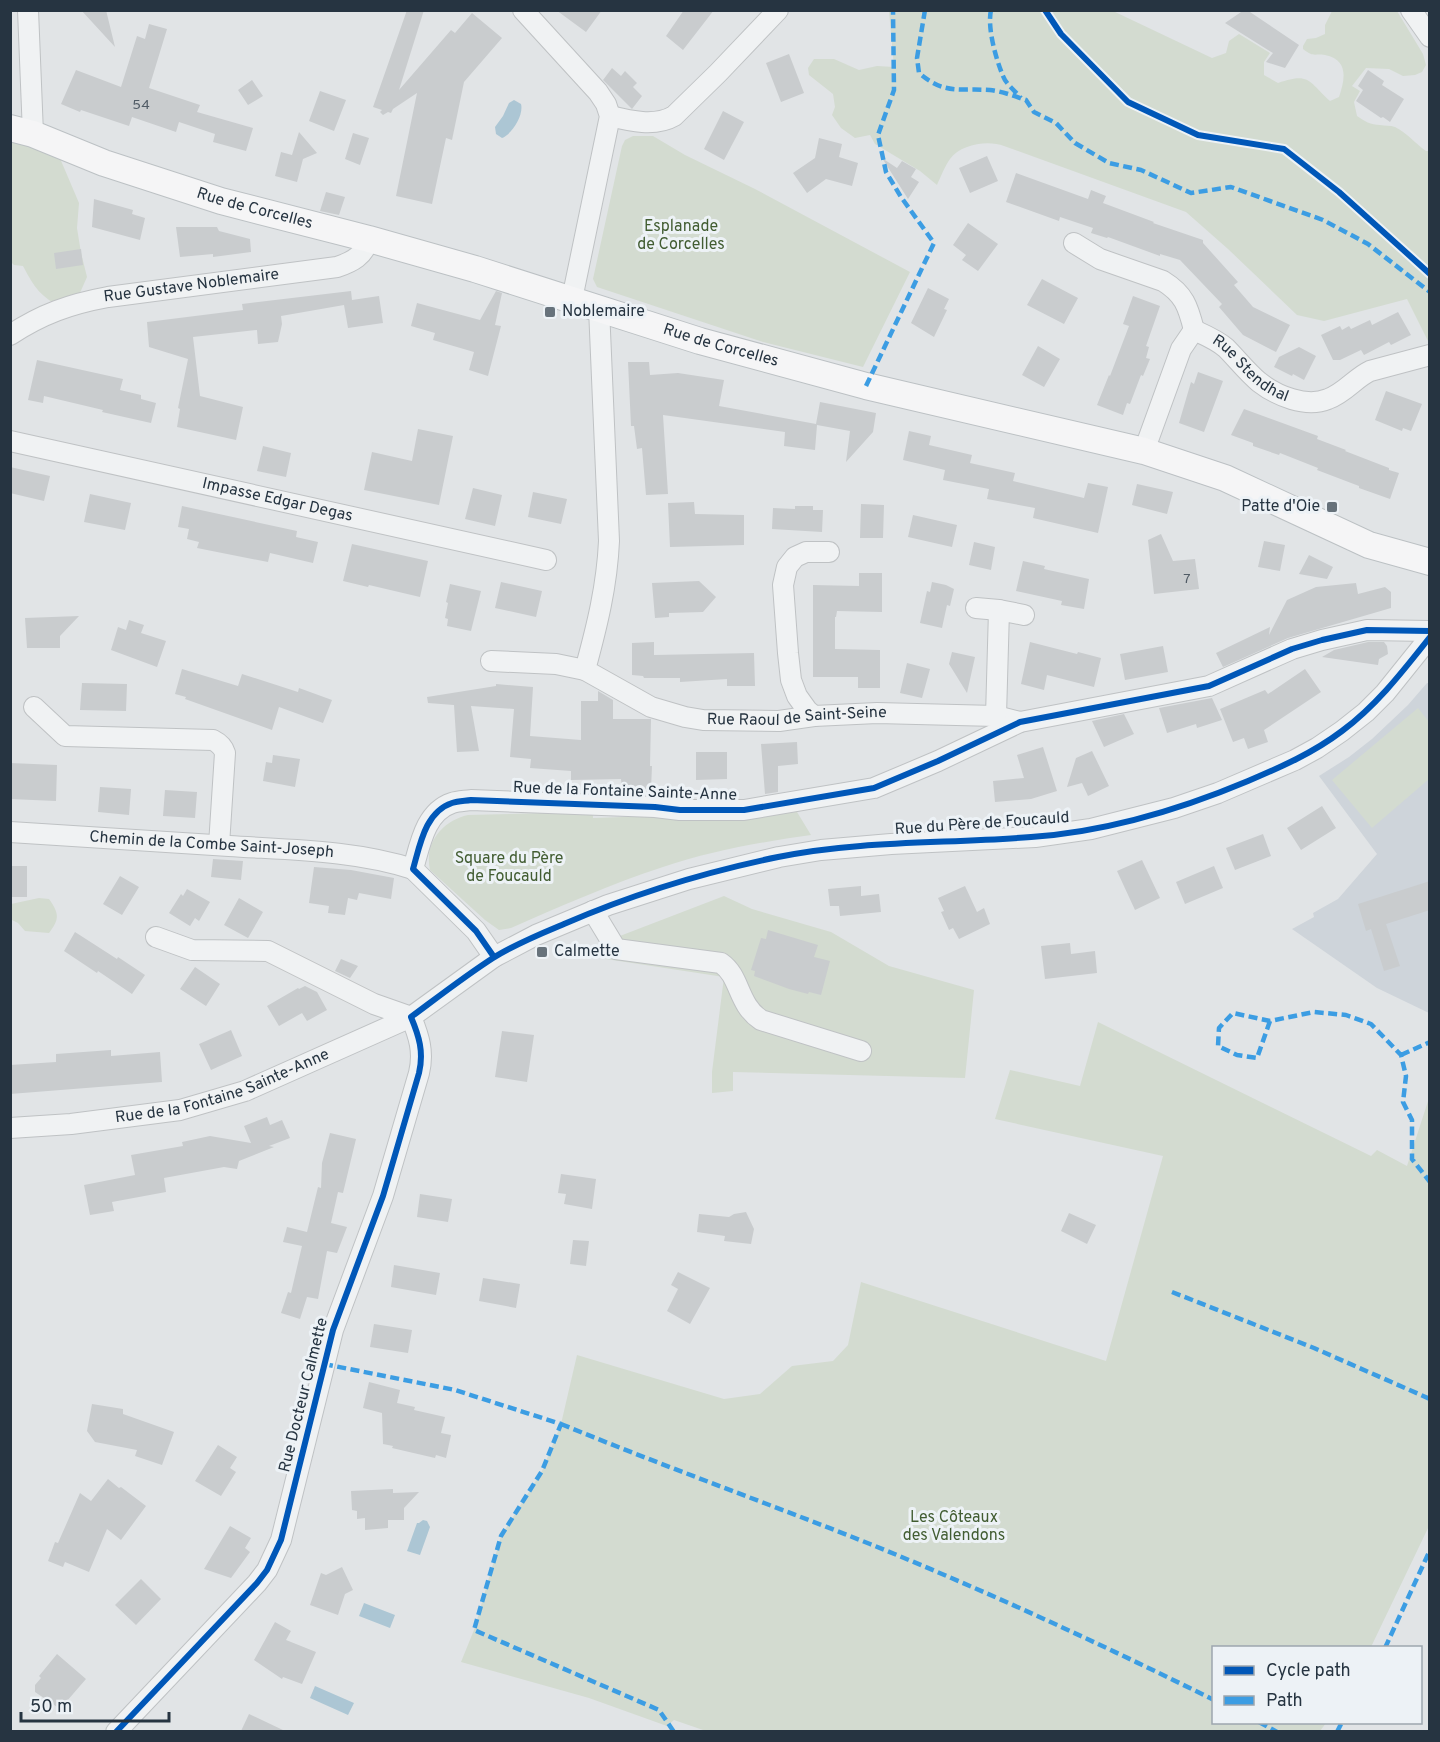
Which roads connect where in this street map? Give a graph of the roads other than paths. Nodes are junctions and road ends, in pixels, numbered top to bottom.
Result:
1 (28, 10) edge
2 (523, 10) edge
3 (778, 10) edge
4 (1410, 10) edge
5 (1430, 37) edge
6 (610, 116) junction
7 (22, 131) edge
8 (369, 239) junction
9 (1074, 243) dead end
10 (572, 299) junction
11 (599, 308) junction
12 (1194, 330) junction
13 (10, 335) edge
14 (1430, 356) edge
15 (10, 441) edge
16 (1144, 451) junction
17 (829, 552) dead end
18 (546, 560) dead end
19 (1430, 562) edge
20 (976, 608) dead end
21 (999, 610) junction
22 (1024, 615) dead end
23 (1430, 631) edge
24 (1429, 637) edge
25 (491, 661) dead end
26 (585, 670) junction
27 (34, 707) dead end
28 (996, 716) junction
29 (814, 717) junction
30 (1020, 722) junction
31 (10, 832) edge
32 (219, 845) junction
33 (413, 869) junction
34 (593, 911) junction
35 (156, 937) dead end
36 (494, 957) junction
37 (411, 1017) junction
38 (861, 1051) dead end
39 (10, 1128) edge
40 (116, 1731) edge

1 - 7 street
2 - 6 street
3 - 6 street
4 - 5 street
6 - 10 street
7 - 8 main road, Rue de Corcelles
8 - 10 main road, Rue de Corcelles
8 - 13 street, Rue Gustave Noblemaire
9 - 12 street
10 - 11 main road, Rue de Corcelles
11 - 16 main road, Rue de Corcelles
11 - 26 street
12 - 14 street, Rue Stendhal
12 - 16 street, Rue Stendhal
15 - 18 street, Impasse Edgar Degas
16 - 19 main road, Rue de Corcelles
17 - 29 street
20 - 21 street
21 - 22 street
21 - 28 street
23 - 30 street, Rue de la Fontaine Sainte-Anne
24 - 34 street, Rue du Père de Foucauld
25 - 26 street, Rue Raoul de Saint-Seine
26 - 29 street, Rue Raoul de Saint-Seine
27 - 32 street
28 - 29 street, Rue Raoul de Saint-Seine
28 - 30 street, Rue Raoul de Saint-Seine
30 - 33 street, Rue de la Fontaine Sainte-Anne
31 - 32 street, Chemin de la Combe Saint-Joseph
32 - 33 street, Chemin de la Combe Saint-Joseph
33 - 36 street
34 - 36 street, Rue du Père de Foucauld
34 - 38 street
35 - 37 street
36 - 37 street, Rue de la Fontaine Sainte-Anne
37 - 39 street, Rue de la Fontaine Sainte-Anne
37 - 40 street, Rue Docteur Calmette

